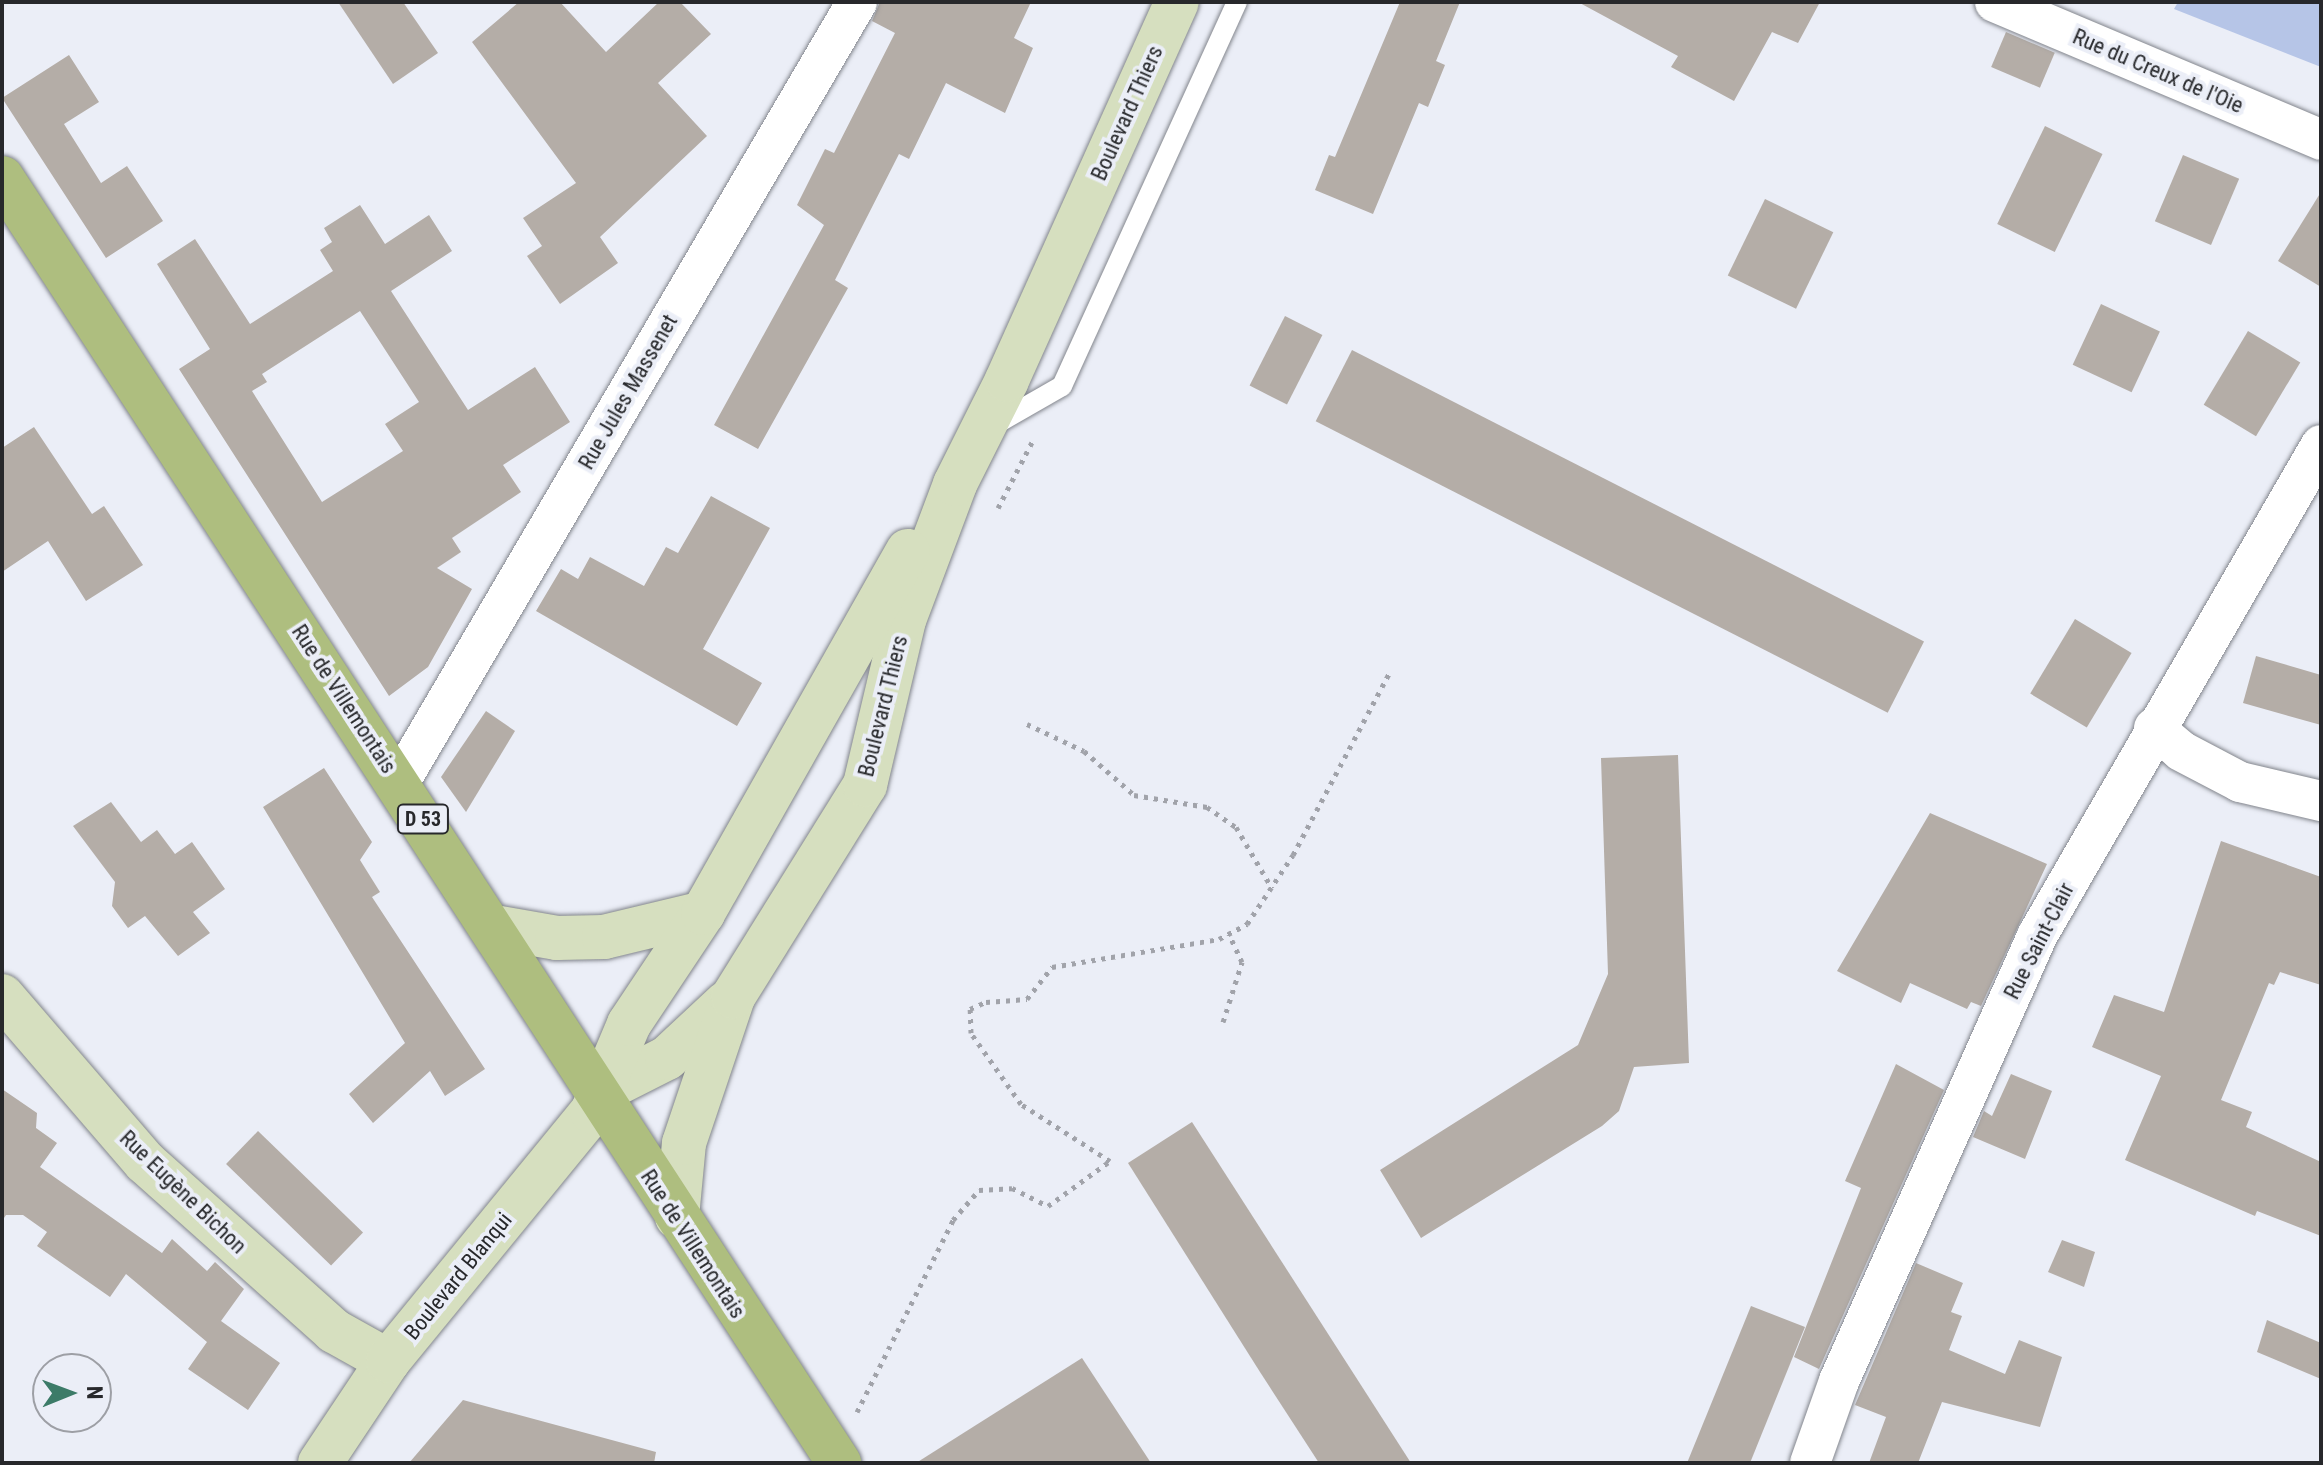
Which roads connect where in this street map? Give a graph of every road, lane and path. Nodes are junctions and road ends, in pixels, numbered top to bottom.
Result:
1 (857, 2) edge
2 (1177, 2) edge
3 (1237, 2) edge
4 (1995, 2) edge
5 (2321, 140) edge
6 (2, 178) edge
7 (980, 433) junction
8 (2321, 445) edge
9 (955, 484) junction
10 (1391, 670) dead end
11 (1027, 724) dead end
12 (2154, 728) junction
13 (399, 783) junction
14 (2321, 801) edge
15 (1272, 888) junction
16 (703, 913) junction
17 (494, 927) junction
18 (1229, 934) junction
19 (2, 996) edge
20 (733, 997) junction
21 (1223, 1022) dead end
22 (598, 1093) junction
23 (677, 1217) junction
24 (388, 1361) junction
25 (832, 1453) edge
26 (320, 1463) edge
27 (1810, 1463) edge

1 - 13 street, Rue Jules Massenet
2 - 7 main road, Boulevard Thiers
3 - 7 lane
4 - 5 street, Rue du Creux de l'Oie
6 - 13 main road, Rue de Villemontais / D 53
7 - 9 main road, Boulevard Thiers
8 - 12 street, Rue Saint-Clair
9 - 16 main road, Boulevard Thiers
9 - 20 main road, Boulevard Thiers
10 - 15 path
11 - 15 path
12 - 14 street
12 - 27 street, Rue Saint-Clair
13 - 17 main road, Rue de Villemontais / D 53
15 - 18 path
16 - 17 main road
16 - 22 main road, Boulevard Thiers
17 - 22 main road, Rue de Villemontais / D 53
18 - 21 path
18 - 25 path
19 - 24 main road, Rue Eugène Bichon
20 - 22 main road, Boulevard Thiers
20 - 23 main road, Boulevard Thiers
22 - 23 main road, Rue de Villemontais / D 53
22 - 24 main road, Boulevard Blanqui
23 - 25 main road, Rue de Villemontais / D 53
24 - 26 main road, Boulevard Blanqui

